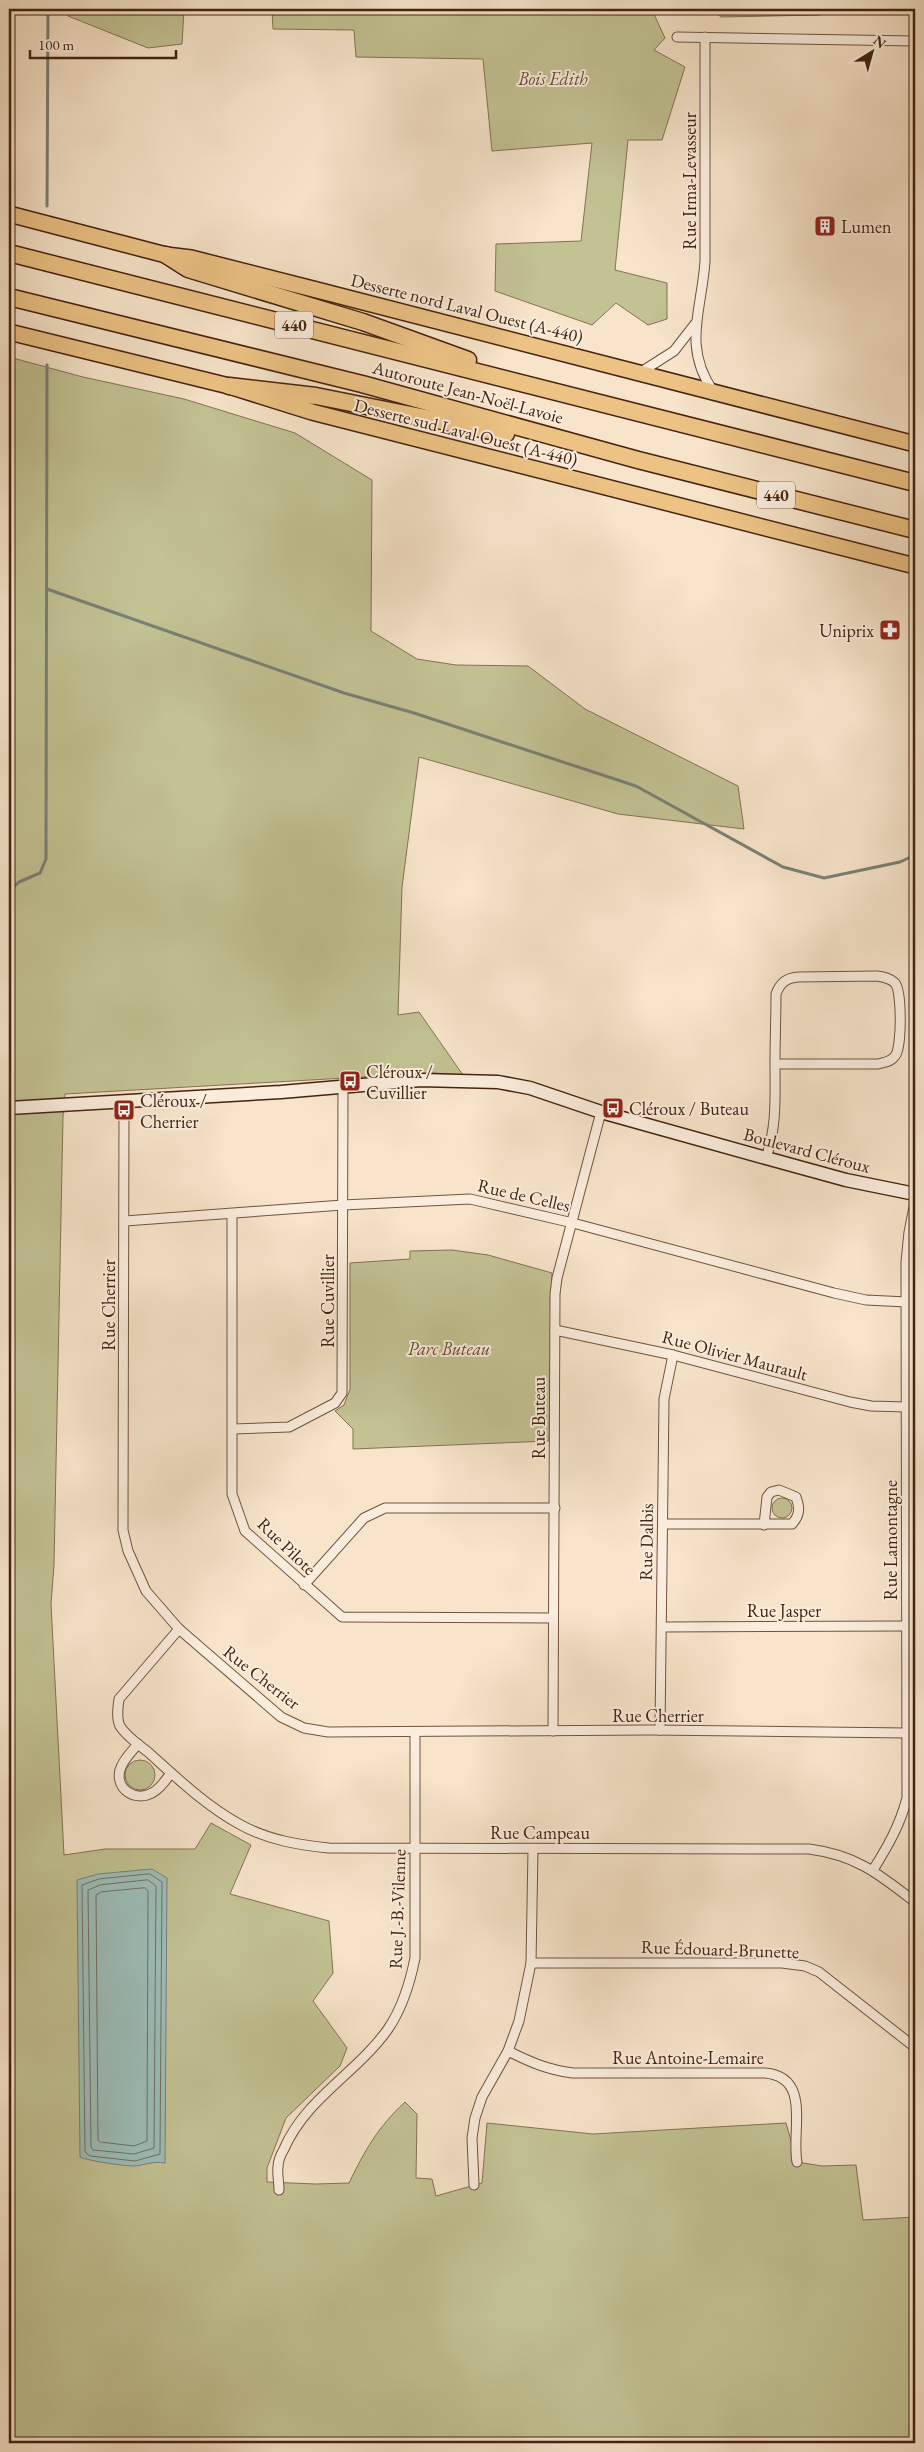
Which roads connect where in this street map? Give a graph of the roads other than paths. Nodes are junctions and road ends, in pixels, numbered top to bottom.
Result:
1 (677, 37) dead end
2 (705, 37) junction
3 (915, 41) edge
4 (9, 214) edge
5 (9, 253) edge
6 (166, 255) junction
7 (9, 297) edge
8 (695, 324) junction
9 (9, 332) edge
10 (641, 372) junction
11 (229, 386) junction
12 (550, 390) junction
13 (713, 391) junction
14 (915, 444) edge
15 (638, 460) junction
16 (915, 483) edge
17 (915, 530) edge
18 (915, 566) edge
19 (776, 1064) junction
20 (343, 1087) junction
21 (124, 1102) junction
22 (9, 1108) edge
23 (601, 1112) junction
24 (766, 1158) junction
25 (915, 1194) edge
26 (915, 1202) edge
27 (343, 1205) junction
28 (232, 1214) junction
29 (125, 1221) junction
30 (573, 1223) junction
31 (907, 1302) junction
32 (555, 1330) junction
33 (673, 1355) junction
34 (907, 1407) junction
35 (233, 1429) junction
36 (556, 1508) junction
37 (663, 1524) junction
38 (764, 1525) junction
39 (304, 1585) junction
40 (553, 1618) junction
41 (662, 1626) junction
42 (906, 1626) junction
43 (179, 1629) junction
44 (660, 1730) junction
45 (553, 1731) junction
46 (415, 1732) junction
47 (907, 1733) junction
48 (138, 1744) junction
49 (171, 1773) junction
50 (416, 1847) junction
51 (533, 1849) junction
52 (874, 1870) junction
53 (915, 1902) edge
54 (531, 1963) junction
55 (912, 2045) dead end
56 (508, 2051) junction
57 (797, 2162) dead end
58 (474, 2185) dead end
59 (279, 2190) dead end

1 - 2 street
2 - 3 street
2 - 8 street, Rue Irma-Levasseur
4 - 6 main road, Desserte nord Laval Ouest (A-440)
5 - 12 highway, Autoroute Jean-Noël-Lavoie / 440
6 - 10 main road, Desserte nord Laval Ouest (A-440)
6 - 12 highway
7 - 15 highway, Autoroute Jean-Noël-Lavoie / 440
8 - 10 street, Rue Irma-Levasseur
8 - 13 street, Rue Irma-Levasseur
9 - 11 main road, Desserte sud Laval Ouest (A-440)
10 - 13 main road, Desserte nord Laval Ouest (A-440)
11 - 15 highway
11 - 18 main road, Desserte sud Laval Ouest (A-440)
12 - 16 highway, Autoroute Jean-Noël-Lavoie / 440
13 - 14 main road, Desserte nord Laval Ouest (A-440)
15 - 17 highway, Autoroute Jean-Noël-Lavoie / 440
19 - 19 street
19 - 24 street
20 - 21 street, Boulevard Cléroux
20 - 23 street, Boulevard Cléroux
20 - 27 street, Rue Cuvillier
21 - 22 street, Boulevard Cléroux
21 - 29 street, Rue Cherrier
23 - 24 street, Boulevard Cléroux
23 - 30 street, Rue Buteau
24 - 25 street, Boulevard Cléroux
26 - 31 street, Rue Lamontagne
27 - 28 street, Rue de Celles
27 - 30 street, Rue de Celles
27 - 35 street, Rue Cuvillier
28 - 29 street, Rue de Celles
28 - 35 street, Rue Pilote
29 - 43 street, Rue Cherrier
30 - 31 street, Rue de Celles
30 - 32 street, Rue Buteau
31 - 34 street, Rue Lamontagne
32 - 33 street, Rue Olivier Maurault
32 - 36 street, Rue Buteau
33 - 34 street, Rue Olivier Maurault
33 - 37 street, Rue Dalbis
34 - 42 street, Rue Lamontagne
35 - 39 street, Rue Pilote
36 - 39 street
36 - 40 street, Rue Buteau
37 - 38 street
37 - 41 street, Rue Dalbis
38 - 38 street
39 - 40 street, Rue Pilote
40 - 45 street, Rue Buteau
41 - 42 street, Rue Jasper
41 - 44 street, Rue Dalbis
42 - 47 street, Rue Lamontagne
43 - 46 street, Rue Cherrier
43 - 48 street, Rue Campeau
44 - 45 street, Rue Cherrier
44 - 47 street, Rue Cherrier
45 - 46 street, Rue Cherrier
46 - 50 street, Rue J.-B.-Vilenne
47 - 52 street, Rue Lamontagne
48 - 49 street, Rue Campeau
48 - 49 street
49 - 50 street, Rue Campeau
50 - 51 street, Rue Campeau
50 - 59 street, Rue J.-B.-Vilenne
51 - 52 street, Rue Campeau
51 - 54 street
52 - 53 street, Rue Campeau
54 - 55 street, Rue Édouard-Brunette
54 - 56 street
56 - 57 street, Rue Antoine-Lemaire
56 - 58 street

